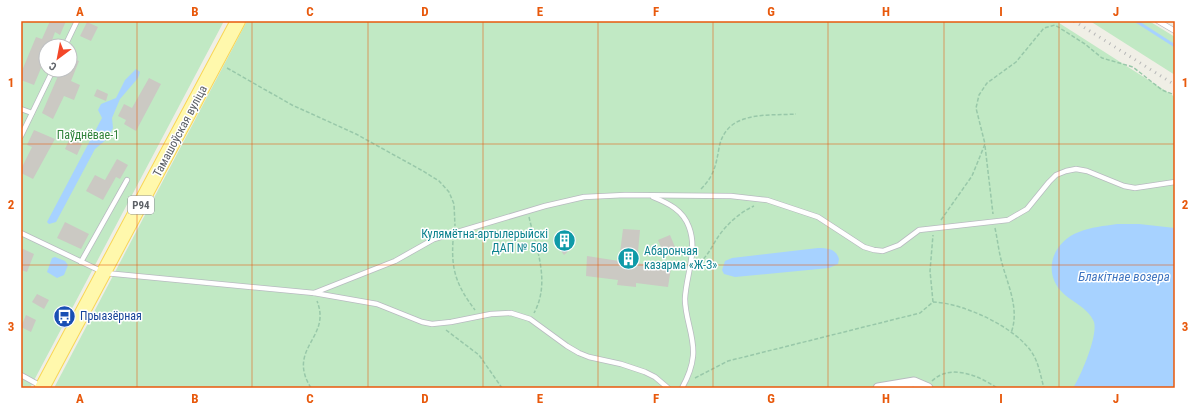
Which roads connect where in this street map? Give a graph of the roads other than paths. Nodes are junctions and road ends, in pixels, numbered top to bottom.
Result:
1 (77, 21) edge
2 (238, 21) edge
3 (1158, 21) edge
4 (1175, 31) edge
5 (69, 38) edge
6 (49, 78) edge
7 (21, 109) edge
8 (32, 114) junction
9 (21, 136) edge
10 (127, 180) dead end
11 (1175, 182) edge
12 (650, 196) junction
13 (21, 233) edge
14 (82, 262) junction
15 (105, 273) junction
16 (314, 293) junction
17 (21, 375) edge
18 (43, 387) edge
19 (683, 387) edge
20 (927, 387) edge
21 (668, 388) edge
22 (878, 388) edge

1 - 5 lane
2 - 15 main road, Тамашоўская вуліца / Р94
3 - 4 lane
6 - 8 lane
7 - 8 lane
8 - 9 lane
10 - 14 lane
11 - 12 lane
12 - 16 lane
12 - 19 lane
13 - 14 lane
14 - 15 lane
15 - 16 lane
15 - 18 main road, Тамашоўская вуліца / Р94
16 - 21 lane
17 - 18 lane
20 - 22 street

